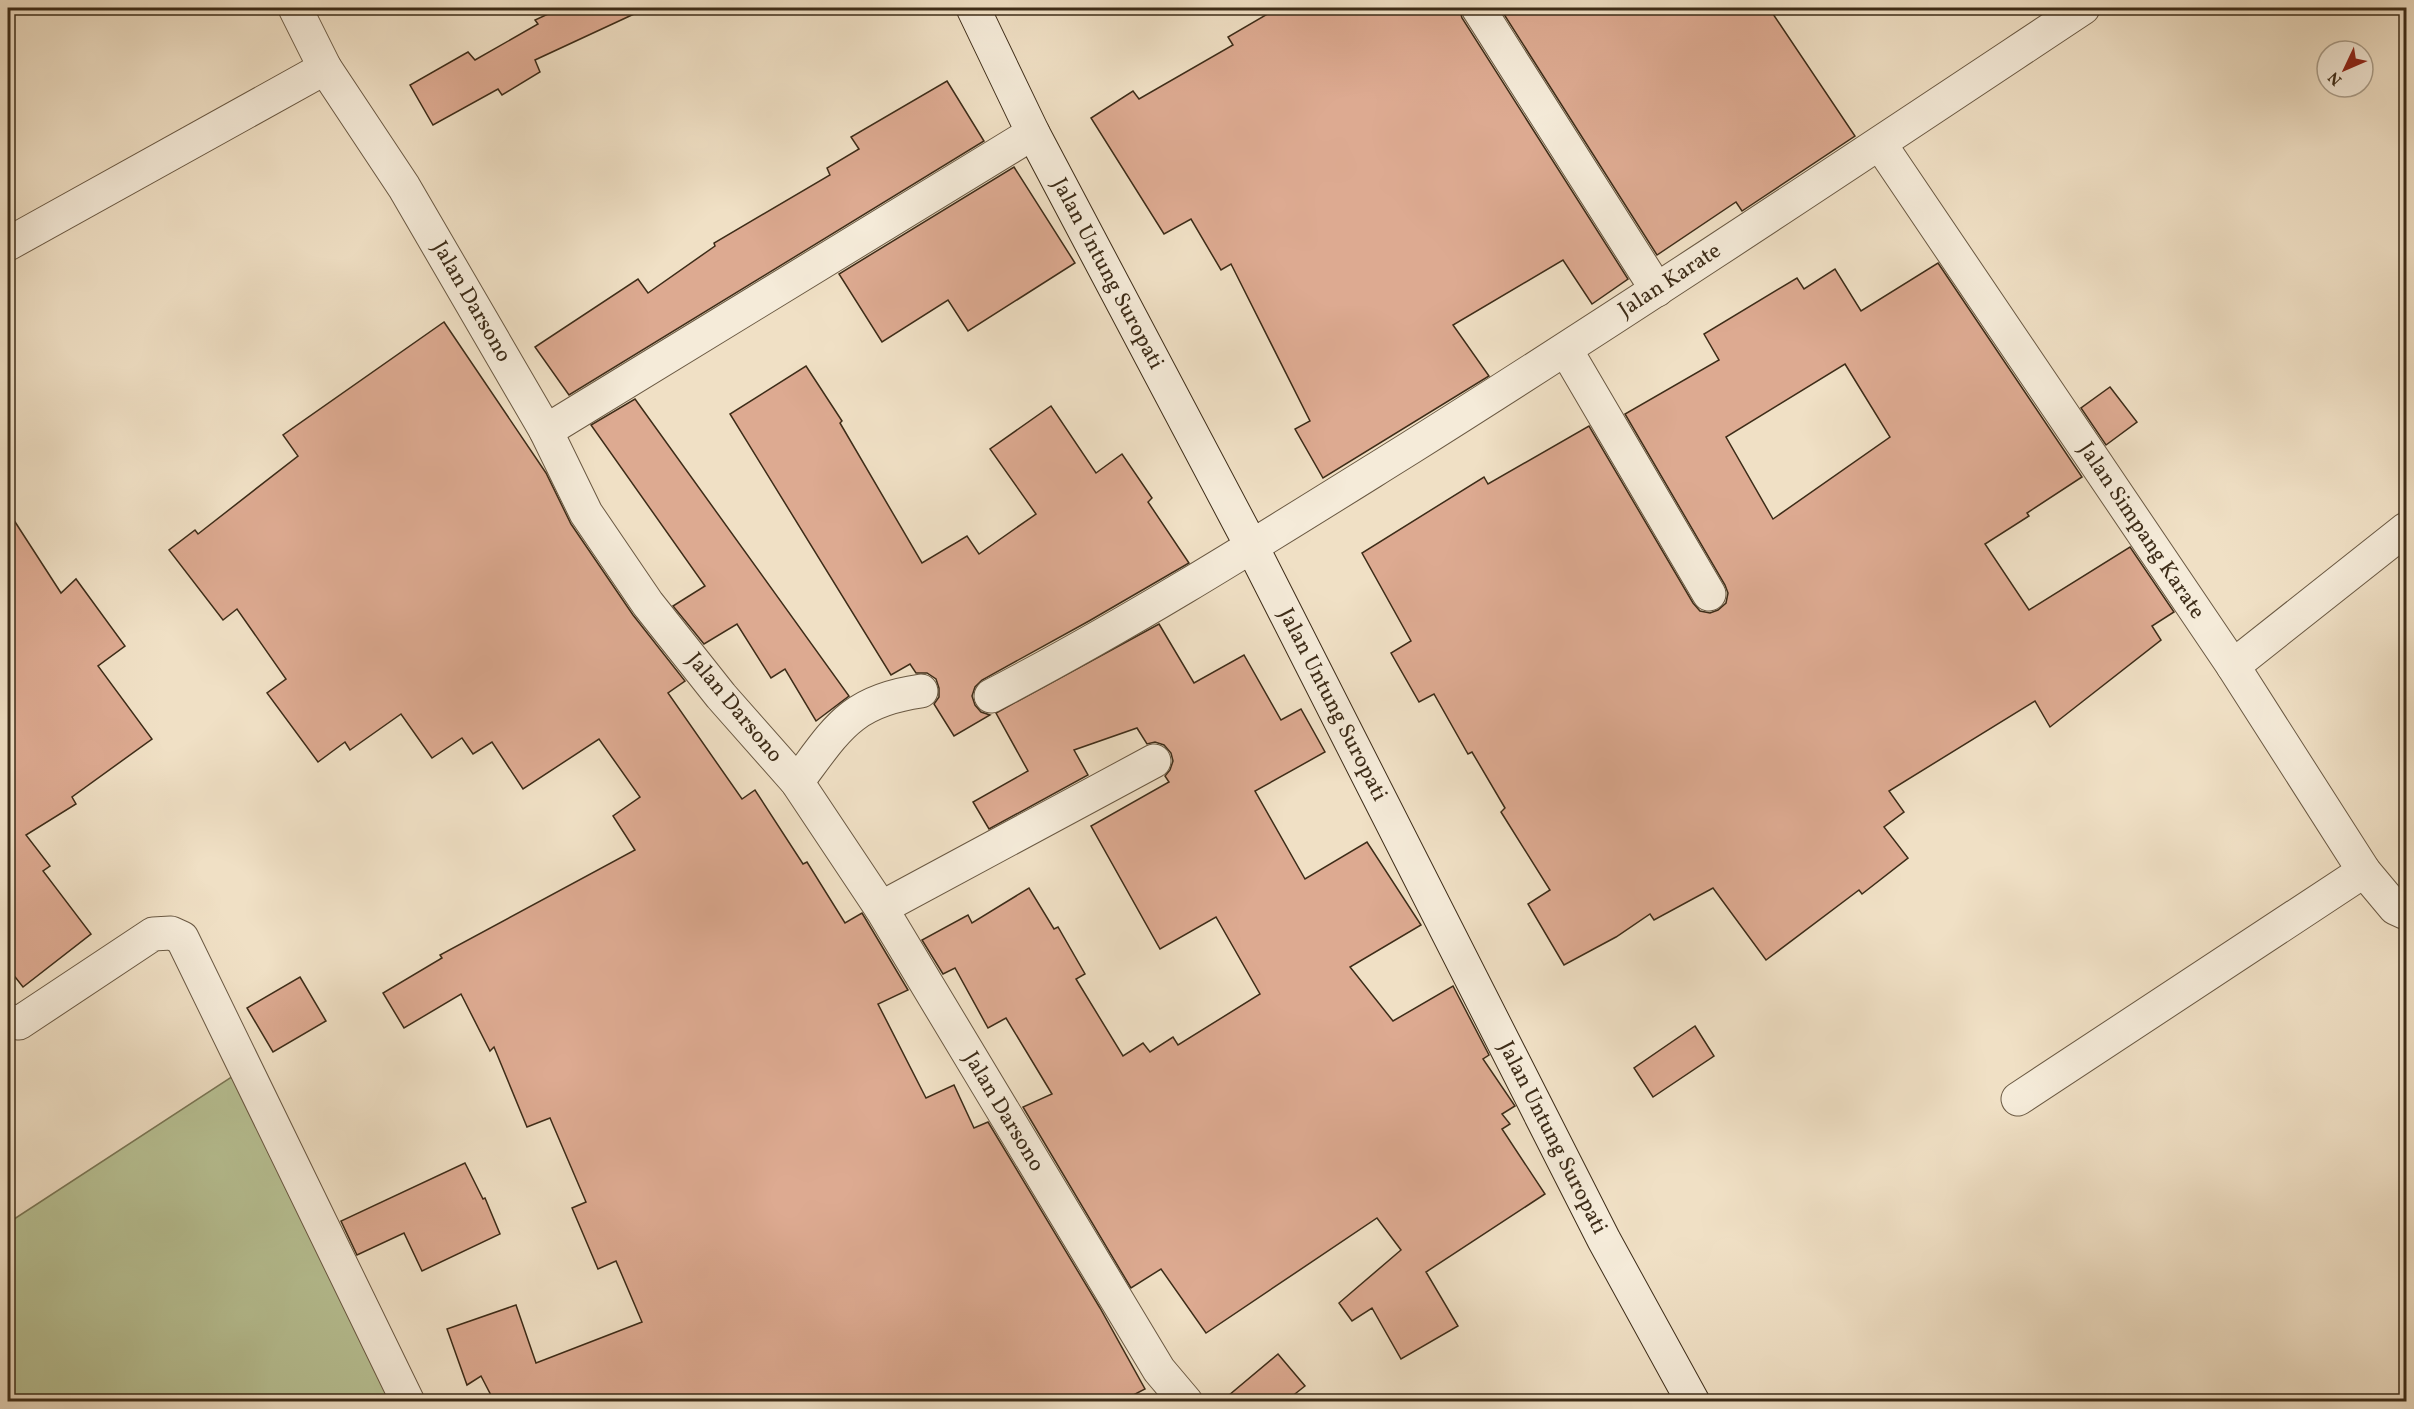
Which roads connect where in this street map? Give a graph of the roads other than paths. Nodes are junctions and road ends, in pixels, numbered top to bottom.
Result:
1 (295, 8) edge
2 (973, 8) edge
3 (1478, 8) edge
4 (2083, 8) edge
5 (325, 68) junction
6 (1033, 133) junction
7 (1880, 144) junction
8 (8, 244) edge
9 (1658, 290) junction
10 (1566, 350) junction
11 (546, 431) junction
12 (2406, 529) edge
13 (1252, 547) junction
14 (1709, 594) dead end
15 (2233, 666) junction
16 (921, 691) dead end
17 (991, 696) dead end
18 (1154, 761) dead end
19 (797, 782) junction
20 (2364, 871) junction
21 (881, 908) junction
22 (2406, 913) edge
23 (8, 1020) edge
24 (2018, 1099) dead end
25 (408, 1401) edge
26 (1186, 1401) edge
27 (1693, 1401) edge

1 - 5 street, Jalan Darsono
2 - 6 street, Jalan Untung Suropati
3 - 9 street
4 - 7 street, Jalan Karate
5 - 8 street
5 - 11 street, Jalan Darsono
6 - 11 street
6 - 13 street, Jalan Untung Suropati
7 - 9 street, Jalan Karate
7 - 15 street, Jalan Simpang Karate
9 - 10 street, Jalan Karate
10 - 13 street, Jalan Karate
10 - 14 street
11 - 19 street, Jalan Darsono
12 - 15 street
13 - 17 street, Jalan Karate
13 - 27 street, Jalan Untung Suropati
15 - 20 street, Jalan Simpang Karate
16 - 19 street
18 - 21 street
19 - 21 street, Jalan Darsono
20 - 22 street, Jalan Simpang Karate
20 - 24 street
21 - 26 street, Jalan Darsono
23 - 25 street

